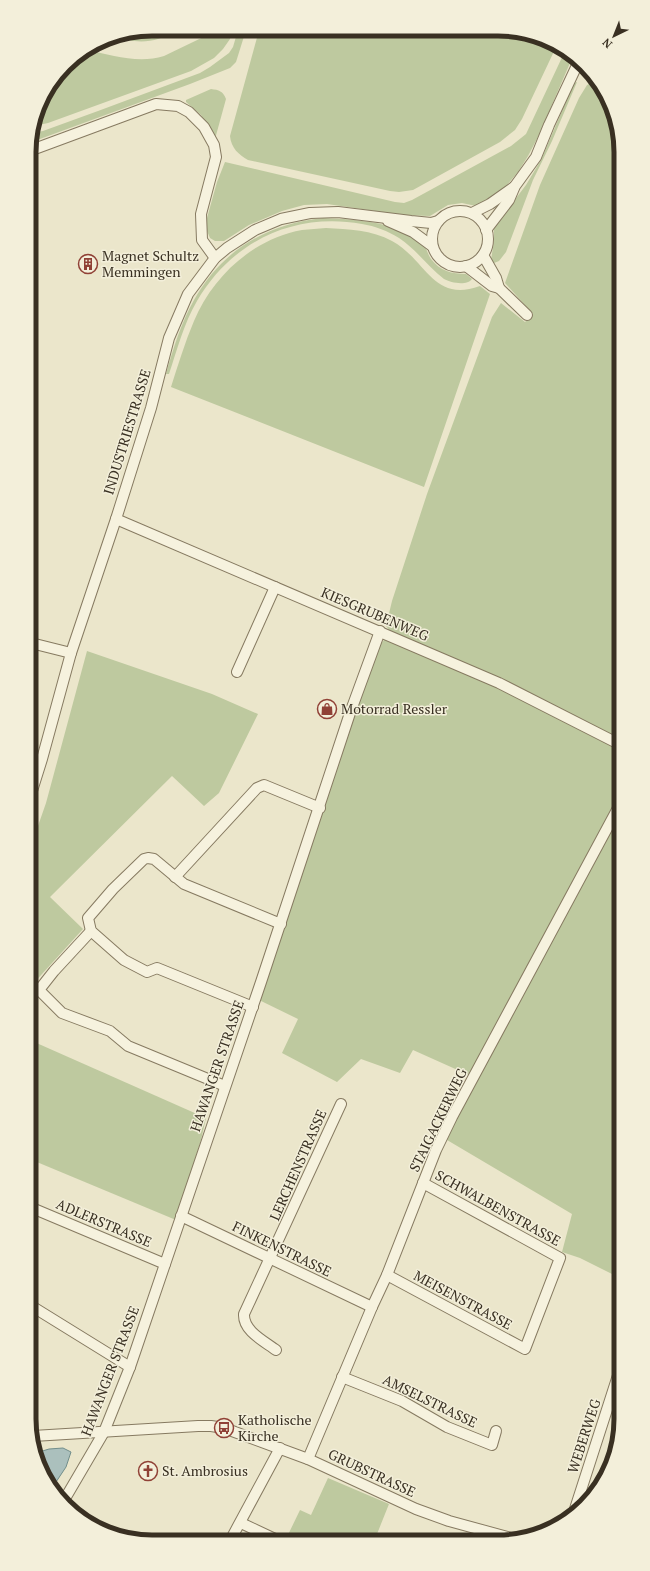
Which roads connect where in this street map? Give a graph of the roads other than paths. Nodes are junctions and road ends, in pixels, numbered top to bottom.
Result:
1 (577, 67) edge
2 (36, 148) edge
3 (515, 186) junction
4 (472, 213) junction
5 (382, 218) junction
6 (438, 221) junction
7 (486, 230) junction
8 (432, 246) junction
9 (483, 255) junction
10 (215, 258) junction
11 (466, 266) junction
12 (499, 288) junction
13 (527, 315) dead end
14 (116, 519) junction
15 (275, 587) junction
16 (380, 631) junction
17 (36, 644) edge
18 (71, 653) junction
19 (237, 672) dead end
20 (614, 742) edge
21 (36, 778) edge
22 (320, 808) junction
23 (614, 815) edge
24 (174, 877) junction
25 (281, 924) junction
26 (91, 931) junction
27 (253, 1007) junction
28 (226, 1086) junction
29 (341, 1104) dead end
30 (423, 1182) junction
31 (36, 1210) edge
32 (181, 1216) junction
33 (271, 1259) junction
34 (165, 1264) junction
35 (387, 1275) junction
36 (372, 1307) junction
37 (36, 1309) edge
38 (525, 1349) joint
39 (276, 1350) dead end
40 (130, 1367) junction
41 (342, 1377) junction
42 (614, 1388) edge
43 (496, 1431) dead end
44 (104, 1432) junction
45 (37, 1436) edge
46 (280, 1448) junction
47 (308, 1459) junction
48 (66, 1497) edge
49 (576, 1505) edge
50 (241, 1523) junction
51 (234, 1535) edge
52 (266, 1535) edge
53 (499, 1535) edge

1 - 3 street, INDUSTRIESTRASSE
2 - 10 street
3 - 4 street, INDUSTRIESTRASSE
3 - 7 street, INDUSTRIESTRASSE
4 - 6 street, INDUSTRIESTRASSE
4 - 7 street
5 - 6 street, INDUSTRIESTRASSE
5 - 8 street, INDUSTRIESTRASSE
5 - 10 street, INDUSTRIESTRASSE
6 - 8 street
7 - 9 street
8 - 11 street, INDUSTRIESTRASSE
9 - 11 street
9 - 12 street
10 - 14 street, INDUSTRIESTRASSE
11 - 12 street
12 - 13 street
14 - 15 street, KIESGRUBENWEG
14 - 18 street, INDUSTRIESTRASSE
15 - 16 street, KIESGRUBENWEG
15 - 19 street
16 - 20 street, KIESGRUBENWEG
16 - 22 street, HAWANGER STRASSE
17 - 18 street
18 - 21 street, INDUSTRIESTRASSE
22 - 24 street
22 - 25 street, HAWANGER STRASSE
23 - 30 street, STAIGACKERWEG
24 - 25 street
24 - 26 street
25 - 27 street, HAWANGER STRASSE
26 - 27 street
26 - 28 street
27 - 28 street, HAWANGER STRASSE
28 - 32 street, HAWANGER STRASSE
29 - 33 street, LERCHENSTRASSE
30 - 35 street, STAIGACKERWEG
30 - 38 street, SCHWALBENSTRASSE
31 - 34 street, ADLERSTRASSE
32 - 33 street, FINKENSTRASSE
32 - 34 street, HAWANGER STRASSE
33 - 36 street, FINKENSTRASSE
33 - 39 street, LERCHENSTRASSE
34 - 40 street, HAWANGER STRASSE
35 - 36 street, STAIGACKERWEG
35 - 38 street, MEISENSTRASSE
36 - 41 street, STAIGACKERWEG
37 - 40 street
40 - 44 street, HAWANGER STRASSE
41 - 43 street, AMSELSTRASSE
41 - 47 street, STAIGACKERWEG
42 - 49 street, WEBERWEG
44 - 45 street, GRUBSTRASSE
44 - 46 street, GRUBSTRASSE
44 - 48 street, HAWANGER STRASSE
46 - 47 street, GRUBSTRASSE
46 - 50 street
47 - 53 street, GRUBSTRASSE
50 - 51 street
50 - 52 street

